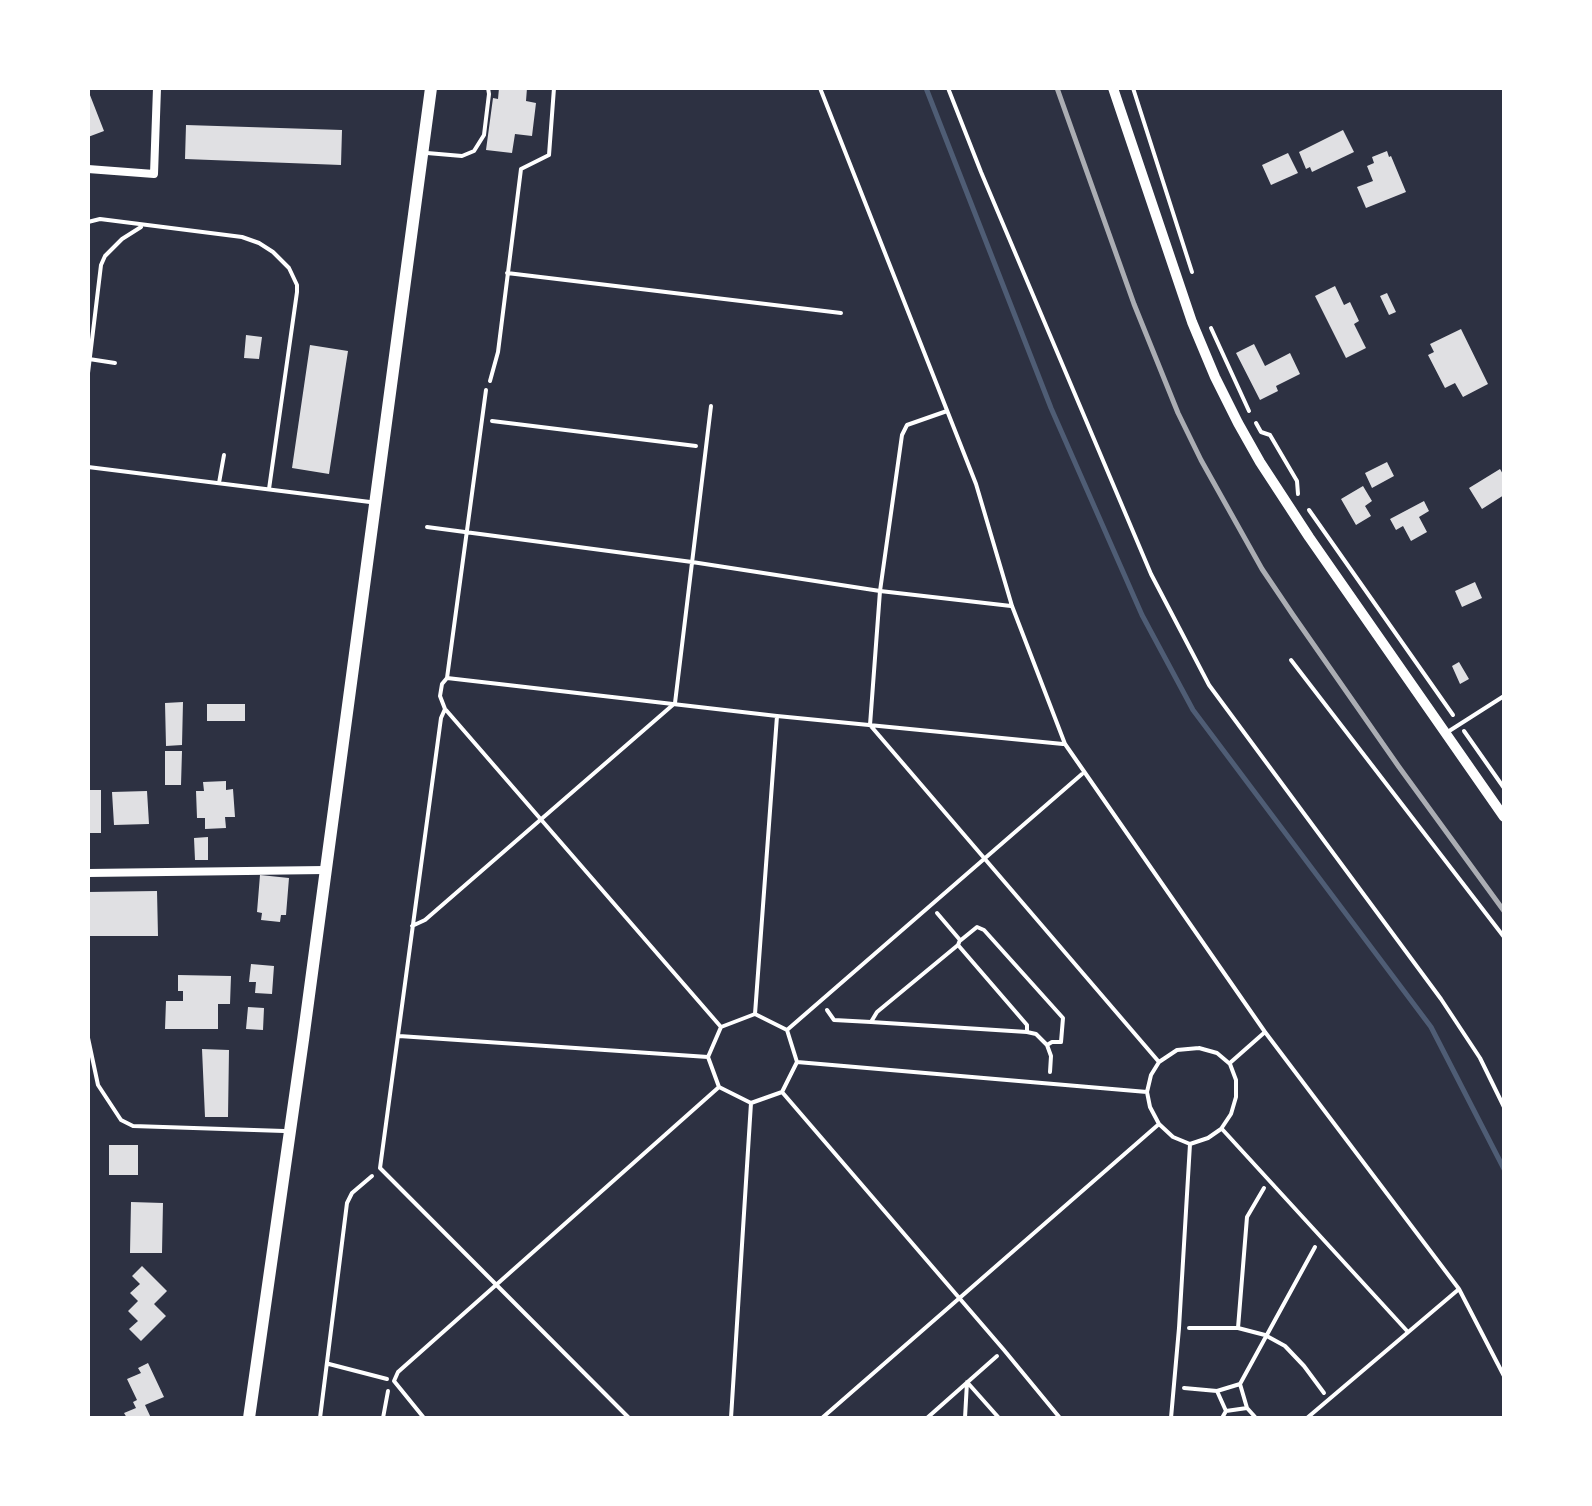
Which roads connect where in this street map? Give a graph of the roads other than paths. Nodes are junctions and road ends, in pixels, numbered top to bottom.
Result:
1 (157, 88) edge
2 (431, 88) edge
3 (488, 88) edge
4 (820, 88) edge
5 (1113, 88) edge
6 (423, 152) junction
7 (88, 169) edge
8 (88, 220) edge
9 (144, 226) junction
10 (89, 359) edge
11 (115, 362) dead end
12 (88, 373) edge
13 (272, 380) dead end
14 (284, 381) junction
15 (486, 390) road end
16 (711, 406) dead end
17 (947, 411) junction
18 (224, 455) dead end
19 (88, 467) edge
20 (219, 483) junction
21 (269, 489) junction
22 (375, 503) junction
23 (426, 527) dead end
24 (465, 533) junction
25 (692, 562) junction
26 (880, 591) junction
27 (1012, 606) junction
28 (446, 678) junction
29 (1504, 696) edge
30 (675, 704) junction
31 (445, 709) junction
32 (777, 716) junction
33 (870, 725) junction
34 (1446, 733) junction
35 (1065, 744) junction
36 (1083, 773) junction
37 (1504, 817) edge
38 (541, 820) junction
39 (986, 857) junction
40 (324, 870) junction
41 (88, 873) edge
42 (412, 926) junction
43 (755, 1014) junction
44 (721, 1028) junction
45 (788, 1030) junction
46 (1266, 1032) junction
47 (398, 1036) junction
48 (88, 1038) edge
49 (708, 1056) junction
50 (798, 1062) junction
51 (1160, 1062) junction
52 (1230, 1064) junction
53 (719, 1087) junction
54 (782, 1092) junction
55 (1148, 1092) junction
56 (752, 1103) junction
57 (1159, 1124) junction
58 (1221, 1128) junction
59 (290, 1131) junction
60 (1190, 1144) junction
61 (496, 1283) junction
62 (1459, 1289) junction
63 (960, 1299) junction
64 (1408, 1332) junction
65 (1504, 1376) edge
66 (249, 1418) edge
67 (424, 1418) edge
68 (629, 1418) edge
69 (731, 1418) edge
70 (822, 1418) edge
71 (1060, 1418) edge
72 (1171, 1418) edge
73 (1307, 1418) edge

1 - 7 street
2 - 6 main road
3 - 6 lane
4 - 17 lane
5 - 34 street
6 - 22 main road
8 - 9 lane
9 - 10 lane
9 - 14 lane
10 - 11 lane
10 - 12 lane
13 - 14 lane
14 - 21 lane
15 - 24 lane
16 - 25 lane
17 - 26 lane
17 - 27 lane
18 - 20 lane
19 - 20 lane
20 - 21 lane
21 - 22 lane
22 - 40 main road
23 - 24 lane
24 - 25 lane
24 - 28 lane
25 - 26 lane
25 - 30 lane
26 - 27 lane
26 - 33 lane
27 - 35 lane
28 - 30 lane
28 - 31 lane
29 - 34 lane
30 - 32 lane
30 - 38 lane
31 - 38 lane
31 - 42 lane
32 - 33 lane
32 - 43 lane
33 - 35 lane
33 - 39 lane
34 - 37 street
35 - 36 lane
36 - 39 lane
36 - 46 lane
38 - 42 lane
38 - 44 lane
39 - 45 lane
39 - 51 lane
40 - 41 street
40 - 59 main road
42 - 47 lane
43 - 44 lane
43 - 45 lane
44 - 49 lane
45 - 50 lane
46 - 52 lane
46 - 62 lane
47 - 49 lane
47 - 61 lane
48 - 59 lane
49 - 53 lane
50 - 54 lane
50 - 55 lane
51 - 52 lane
51 - 55 lane
52 - 58 lane
53 - 56 lane
53 - 61 lane
54 - 56 lane
54 - 63 lane
55 - 57 lane
56 - 69 lane
57 - 60 lane
57 - 63 lane
58 - 60 lane
58 - 64 lane
59 - 66 main road
60 - 72 lane
61 - 67 lane
61 - 68 lane
62 - 64 lane
62 - 65 lane
63 - 70 lane
63 - 71 lane
64 - 73 lane

